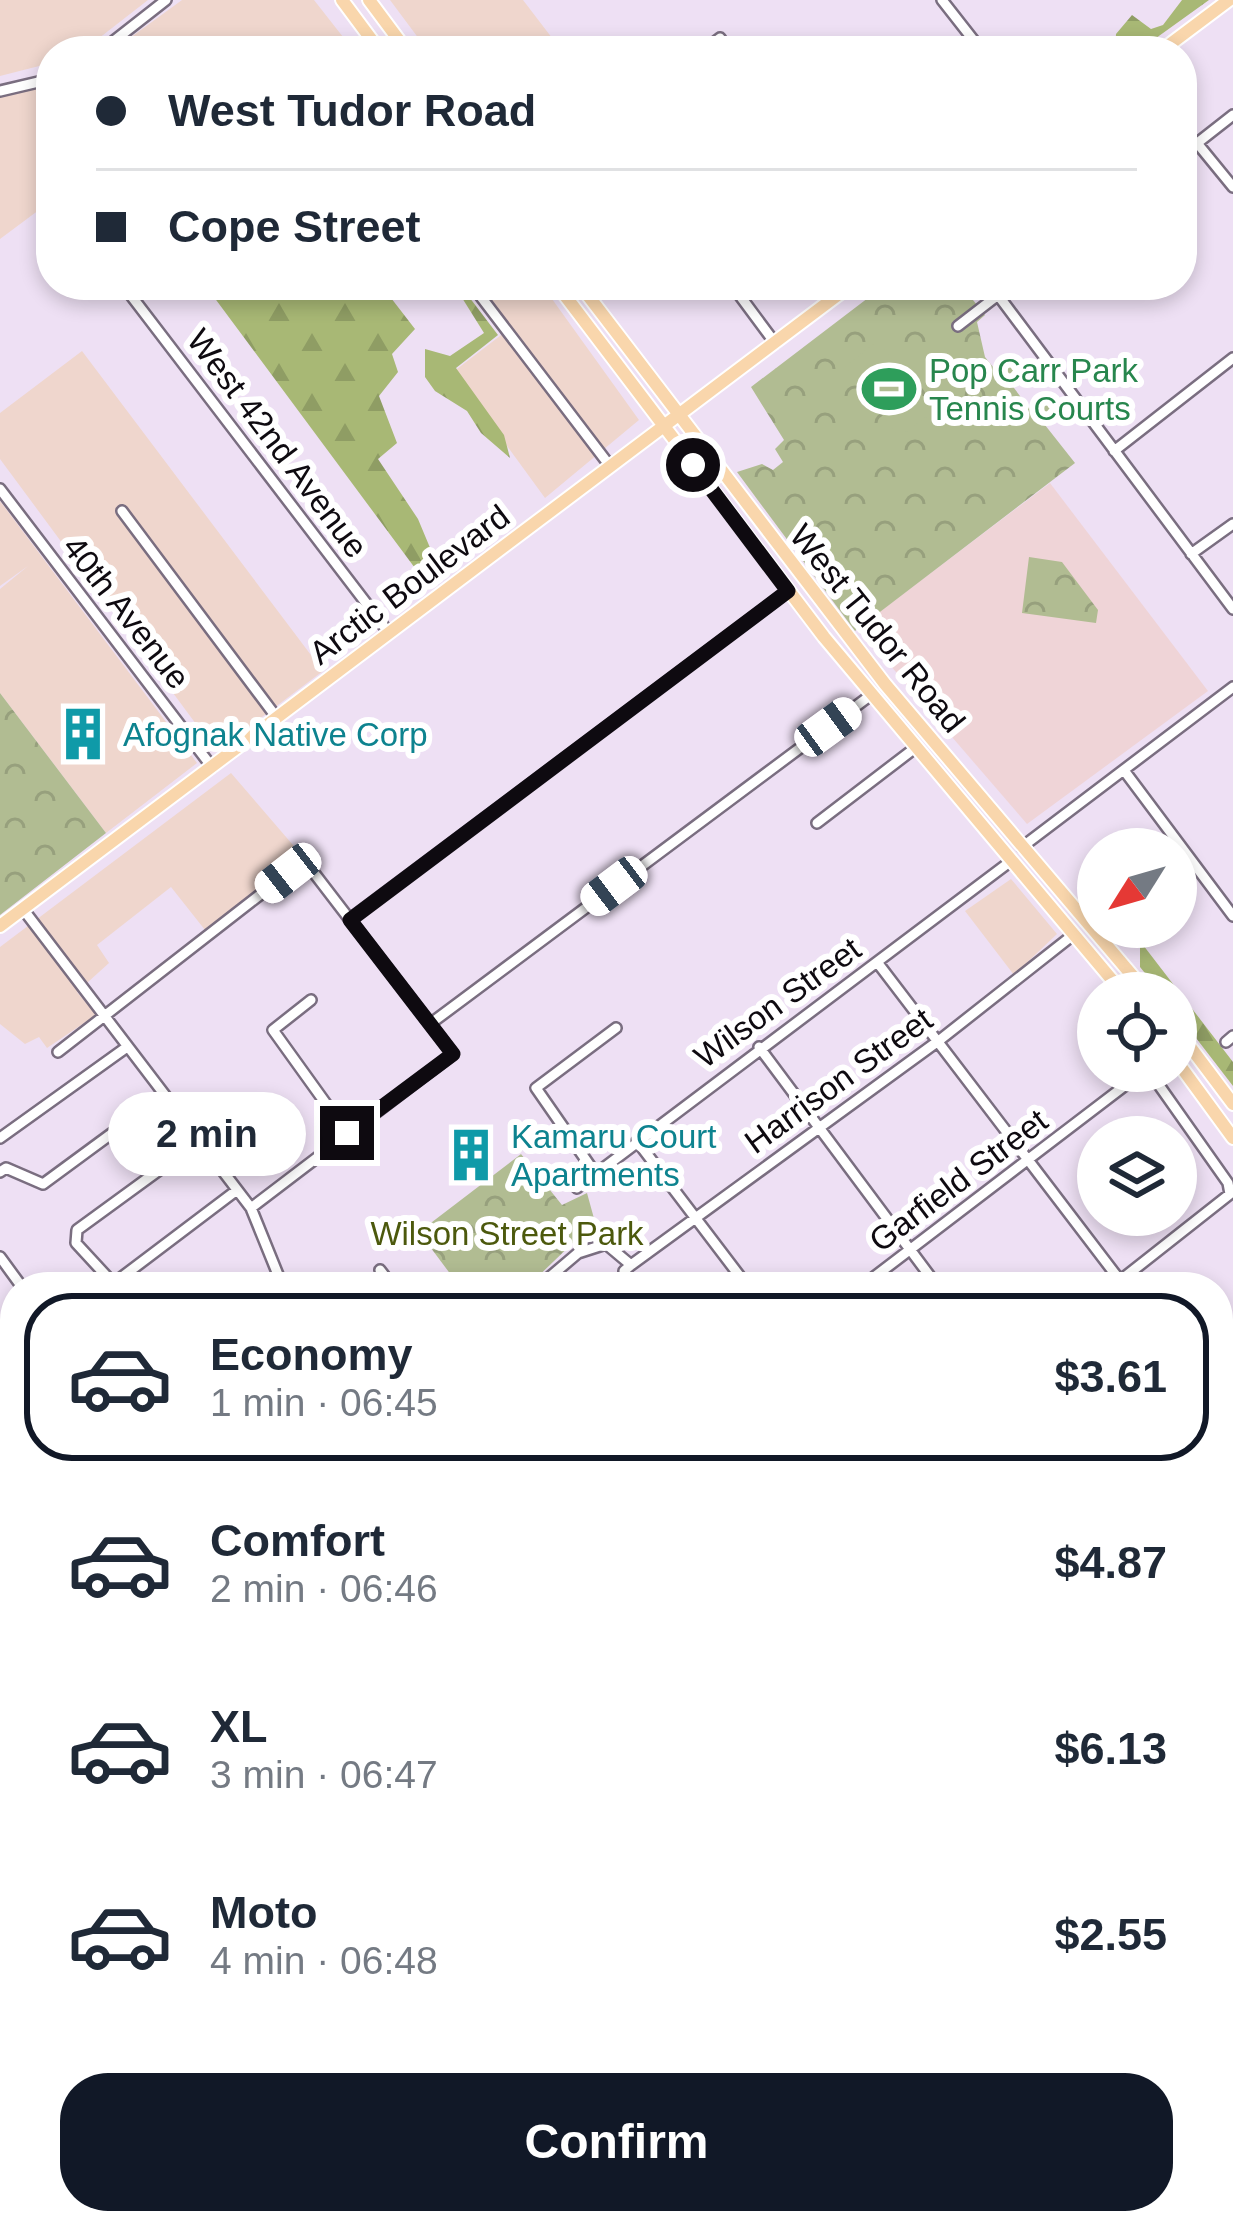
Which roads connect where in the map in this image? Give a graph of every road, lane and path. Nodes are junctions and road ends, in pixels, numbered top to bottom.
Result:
1 (166, 0) edge
2 (341, 0) edge
3 (370, 0) edge
4 (942, 0) edge
5 (1229, 0) edge
6 (120, 36) edge
7 (369, 36) edge
8 (396, 36) edge
9 (970, 36) edge
10 (1181, 36) edge
11 (36, 83) edge
12 (0, 91) edge
13 (1233, 116) edge
14 (1197, 143) joint
15 (1233, 187) edge
16 (135, 300) edge
17 (483, 300) edge
18 (568, 300) edge
19 (591, 300) edge
20 (743, 300) edge
21 (831, 300) edge
22 (992, 300) edge
23 (1002, 300) edge
24 (958, 326) dead end
25 (775, 343) junction
26 (1233, 358) edge
27 (678, 416) junction
28 (664, 426) junction
29 (1114, 451) junction
30 (610, 466) junction
31 (0, 489) edge
32 (122, 512) dead end
33 (1233, 524) edge
34 (1191, 554) junction
35 (788, 591) junction
36 (1233, 610) edge
37 (389, 633) junction
38 (1233, 687) edge
39 (871, 695) junction
40 (277, 718) junction
41 (915, 748) junction
42 (212, 767) junction
43 (1126, 773) junction
44 (949, 788) junction
45 (818, 823) dead end
46 (1022, 847) junction
47 (1011, 861) junction
48 (23, 909) junction
49 (1077, 911) edge
50 (1233, 916) edge
51 (1077, 917) edge
52 (350, 920) junction
53 (0, 926) edge
54 (1073, 934) junction
55 (1109, 948) edge
56 (877, 962) junction
57 (1105, 972) edge
58 (1129, 972) edge
59 (311, 1000) dead end
60 (104, 1017) junction
61 (430, 1024) junction
62 (616, 1028) dead end
63 (941, 1039) junction
64 (759, 1046) junction
65 (127, 1047) junction
66 (58, 1052) dead end
67 (1197, 1056) edge
68 (1197, 1089) edge
69 (1119, 1092) edge
70 (1162, 1092) edge
71 (164, 1095) junction
72 (1233, 1104) edge
73 (818, 1127) junction
74 (347, 1133) junction
75 (0, 1138) edge
76 (1233, 1138) edge
77 (200, 1141) junction
78 (637, 1141) junction
79 (1030, 1160) junction
80 (2, 1166) edge
81 (595, 1173) junction
82 (578, 1187) dead end
83 (237, 1190) junction
84 (1230, 1194) edge
85 (251, 1208) junction
86 (695, 1219) junction
87 (911, 1250) junction
88 (631, 1265) junction
89 (103, 1272) edge
90 (129, 1272) edge
91 (277, 1272) edge
92 (559, 1272) edge
93 (624, 1272) edge
94 (736, 1272) edge
95 (881, 1272) edge
96 (927, 1272) edge
97 (1110, 1272) edge
98 (1135, 1272) edge

1 - 6 street
2 - 7 main road
3 - 8 main road
4 - 9 street
5 - 10 main road
11 - 12 street
13 - 14 street
14 - 15 street
16 - 37 street, West 42nd Avenue
17 - 30 street
18 - 28 main road, West Tudor Road
19 - 27 main road, West Tudor Road
20 - 25 street
21 - 25 main road, Arctic Boulevard
22 - 24 street
23 - 29 street
25 - 27 main road, Arctic Boulevard
26 - 29 street
27 - 28 main road, Arctic Boulevard
27 - 46 main road, West Tudor Road
28 - 30 main road, Arctic Boulevard
28 - 35 main road, West Tudor Road
29 - 34 street
30 - 37 main road, Arctic Boulevard
31 - 42 street, 40th Avenue
32 - 40 street
33 - 34 street
34 - 36 street
35 - 39 main road, West Tudor Road
35 - 52 street
37 - 40 main road, Arctic Boulevard
38 - 43 street
39 - 41 main road, West Tudor Road
39 - 61 street
40 - 42 main road, Arctic Boulevard
41 - 44 main road, West Tudor Road
41 - 45 street
42 - 48 main road, Arctic Boulevard
43 - 46 street
43 - 50 street
44 - 46 main road
44 - 47 main road, West Tudor Road
46 - 49 main road, West Tudor Road
47 - 51 main road
47 - 54 main road, West Tudor Road
47 - 56 street, Wilson Street
48 - 53 main road, Arctic Boulevard
48 - 60 street
52 - 60 street
52 - 61 street
54 - 57 main road, West Tudor Road
54 - 63 street, Harrison Street
55 - 58 main road, West Tudor Road
56 - 63 street
56 - 64 street, Wilson Street
59 - 74 street
60 - 65 street
60 - 66 street
61 - 74 street
62 - 81 street
63 - 73 street, Harrison Street
63 - 79 street
64 - 73 street
64 - 78 street, Wilson Street
65 - 71 street
65 - 75 street
67 - 72 main road
68 - 76 main road
69 - 79 street, Garfield Street
70 - 84 street
71 - 77 street
71 - 80 street
73 - 86 street, Harrison Street
73 - 87 street
74 - 85 street
77 - 83 street
77 - 89 street
78 - 81 street, Wilson Street
78 - 86 street
79 - 87 street, Garfield Street
79 - 97 street
81 - 82 street, Wilson Street
83 - 85 street
83 - 90 street
84 - 98 street
85 - 91 street
86 - 88 street, Harrison Street
86 - 94 street
87 - 95 street, Garfield Street
87 - 96 street
88 - 92 street
88 - 93 street

